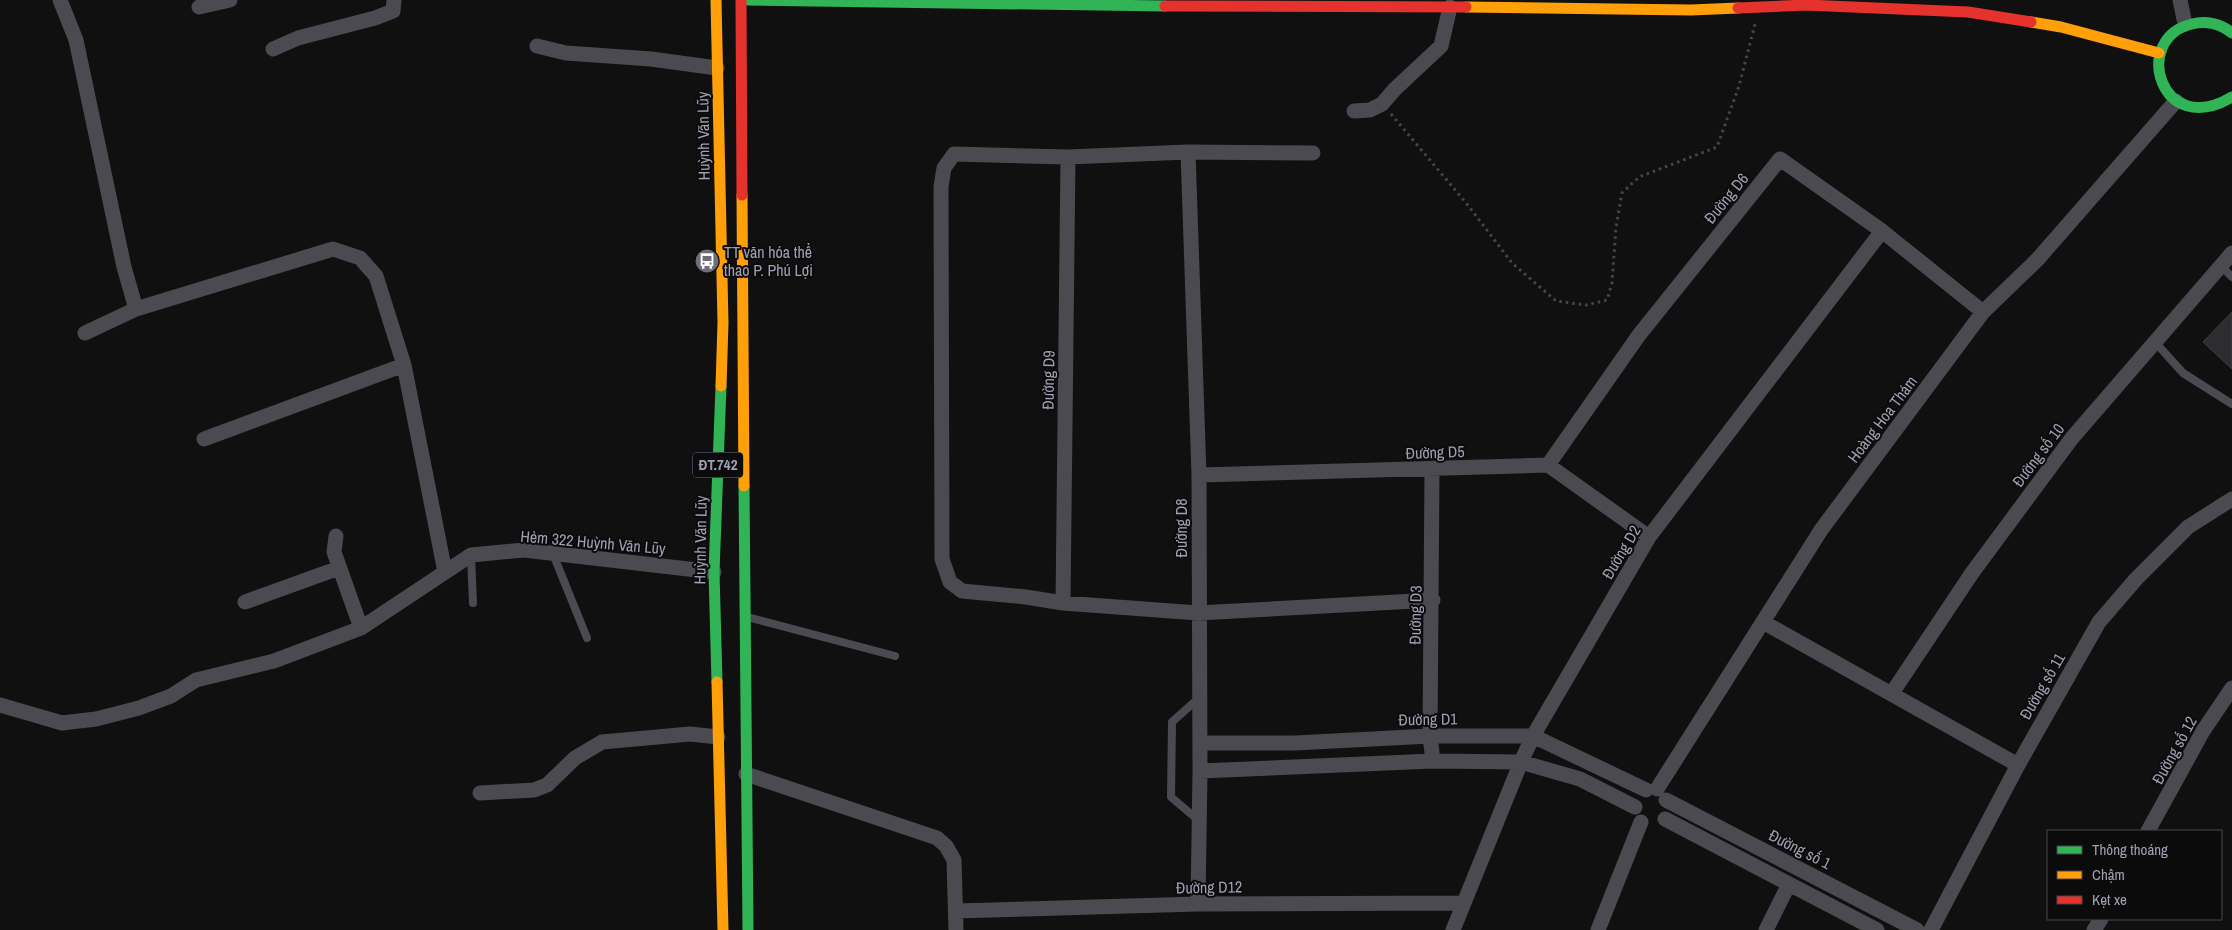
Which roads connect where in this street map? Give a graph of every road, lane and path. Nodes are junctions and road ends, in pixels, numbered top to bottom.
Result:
1 (60, 0) edge
2 (230, 0) edge
3 (394, 0) edge
4 (740, 0) edge
5 (748, 0) edge
6 (2180, 0) edge
7 (722, 1) edge
8 (1312, 4) edge
9 (199, 7) dead end
10 (1450, 7) junction
11 (1760, 7) junction
12 (2185, 24) junction
13 (2231, 32) edge
14 (537, 46) dead end
15 (273, 49) dead end
16 (2159, 53) junction
17 (718, 68) junction
18 (2232, 97) edge
19 (2176, 101) junction
20 (1382, 104) junction
21 (1354, 111) dead end
22 (1188, 152) junction
23 (1313, 153) dead end
24 (1068, 156) junction
25 (1882, 231) junction
26 (2232, 253) edge
27 (2221, 266) junction
28 (2232, 277) edge
29 (136, 309) junction
30 (1983, 312) junction
31 (85, 333) dead end
32 (2155, 342) junction
33 (404, 365) junction
34 (2232, 404) edge
35 (204, 439) dead end
36 (1548, 465) junction
37 (1432, 470) junction
38 (1199, 475) junction
39 (2232, 499) edge
40 (336, 536) dead end
41 (1649, 537) junction
42 (553, 554) junction
43 (470, 555) junction
44 (339, 568) junction
45 (445, 572) junction
46 (714, 572) junction
47 (1433, 600) junction
48 (245, 602) dead end
49 (473, 603) dead end
50 (1063, 603) junction
51 (1198, 613) junction
52 (743, 616) junction
53 (1763, 622) junction
54 (361, 628) junction
55 (587, 638) dead end
56 (895, 656) dead end
57 (2232, 688) edge
58 (1892, 693) junction
59 (1200, 697) junction
60 (0, 706) edge
61 (1430, 736) junction
62 (1533, 736) junction
63 (718, 737) junction
64 (1200, 743) junction
65 (1294, 743) junction
66 (1433, 761) junction
67 (1521, 762) junction
68 (2018, 764) junction
69 (1298, 766) junction
70 (1200, 771) junction
71 (746, 774) junction
72 (480, 792) dead end
73 (1656, 793) junction
74 (1635, 807) junction
75 (1665, 819) junction
76 (1198, 820) junction
77 (1641, 822) junction
78 (2149, 830) edge
79 (1789, 884) junction
80 (1463, 903) junction
81 (1198, 904) junction
82 (956, 911) junction
83 (724, 930) edge
84 (748, 930) edge
85 (956, 930) edge
86 (1453, 930) edge
87 (1598, 930) edge
88 (1766, 930) edge
89 (1877, 930) edge
90 (1917, 930) edge
91 (1931, 930) edge

1 - 29 street
2 - 9 street
3 - 15 street
4 - 7 main road
4 - 52 main road, ĐT.742
5 - 8 main road
6 - 12 street
7 - 17 main road, Huỳnh Văn Lũy / ĐT.742
8 - 10 main road
10 - 11 main road
10 - 20 street
11 - 16 main road
11 - 20 path
12 - 13 main road
12 - 16 main road
14 - 17 street
16 - 19 main road
17 - 46 main road, Huỳnh Văn Lũy / ĐT.742
18 - 19 main road
19 - 30 street, Hoàng Hoa Thám
20 - 21 street
22 - 23 street
22 - 24 street
22 - 38 street, Đường D8
24 - 50 street, Đường D9
24 - 50 street
25 - 30 street, Đường D6
25 - 36 street, Đường D6
25 - 41 street, Đường D2
26 - 27 street, Đường số 10
27 - 28 lane
27 - 32 street, Đường số 10
29 - 31 street
29 - 33 street
30 - 53 street, Hoàng Hoa Thám
32 - 34 lane
32 - 58 street, Đường số 10
33 - 35 street
33 - 45 street
36 - 37 street, Đường D5
36 - 41 street
37 - 38 street, Đường D5
37 - 47 street, Đường D3
38 - 51 street, Đường D8
39 - 68 street, Đường số 11
40 - 44 street
41 - 62 street, Đường D2
42 - 43 street, Hẻm 322 Huỳnh Văn Lũy
42 - 46 street, Hẻm 322 Huỳnh Văn Lũy
42 - 55 lane
43 - 45 street, Hẻm 322 Huỳnh Văn Lũy
43 - 49 lane
44 - 48 street
44 - 54 street
45 - 54 street, Hẻm 322 Huỳnh Văn Lũy
46 - 63 main road, Huỳnh Văn Lũy / ĐT.742
47 - 51 street
47 - 61 street, Đường D3
50 - 51 street
51 - 59 street, Đường D8
52 - 56 lane
52 - 71 main road, ĐT.742
53 - 58 street
53 - 73 street, Hoàng Hoa Thám
54 - 60 street, Hẻm 322 Huỳnh Văn Lũy
57 - 78 street, Đường số 12
58 - 68 street
59 - 64 street, Đường D8
59 - 76 lane
61 - 62 street, Đường D1
61 - 65 street, Đường D1
61 - 66 street, Đường D3
62 - 67 street, Đường D2
62 - 73 street, Đường D1
63 - 72 street
63 - 83 main road, Huỳnh Văn Lũy / ĐT.742
64 - 65 street, Đường D1
64 - 70 street, Đường D8
65 - 69 street
66 - 67 street
66 - 69 street
67 - 74 street
67 - 80 street, Đường D2
68 - 91 street, Đường số 11
69 - 70 street
70 - 76 street, Đường D8
71 - 82 street
71 - 84 main road, ĐT.742
73 - 74 street
73 - 75 street
73 - 90 street, Đường số 1
74 - 77 street
75 - 77 street
75 - 79 street
76 - 81 street, Đường D8
77 - 87 street
79 - 88 street
79 - 89 street
80 - 81 street, Đường D12
80 - 86 street, Đường D2
81 - 82 street, Đường D12
82 - 85 street

